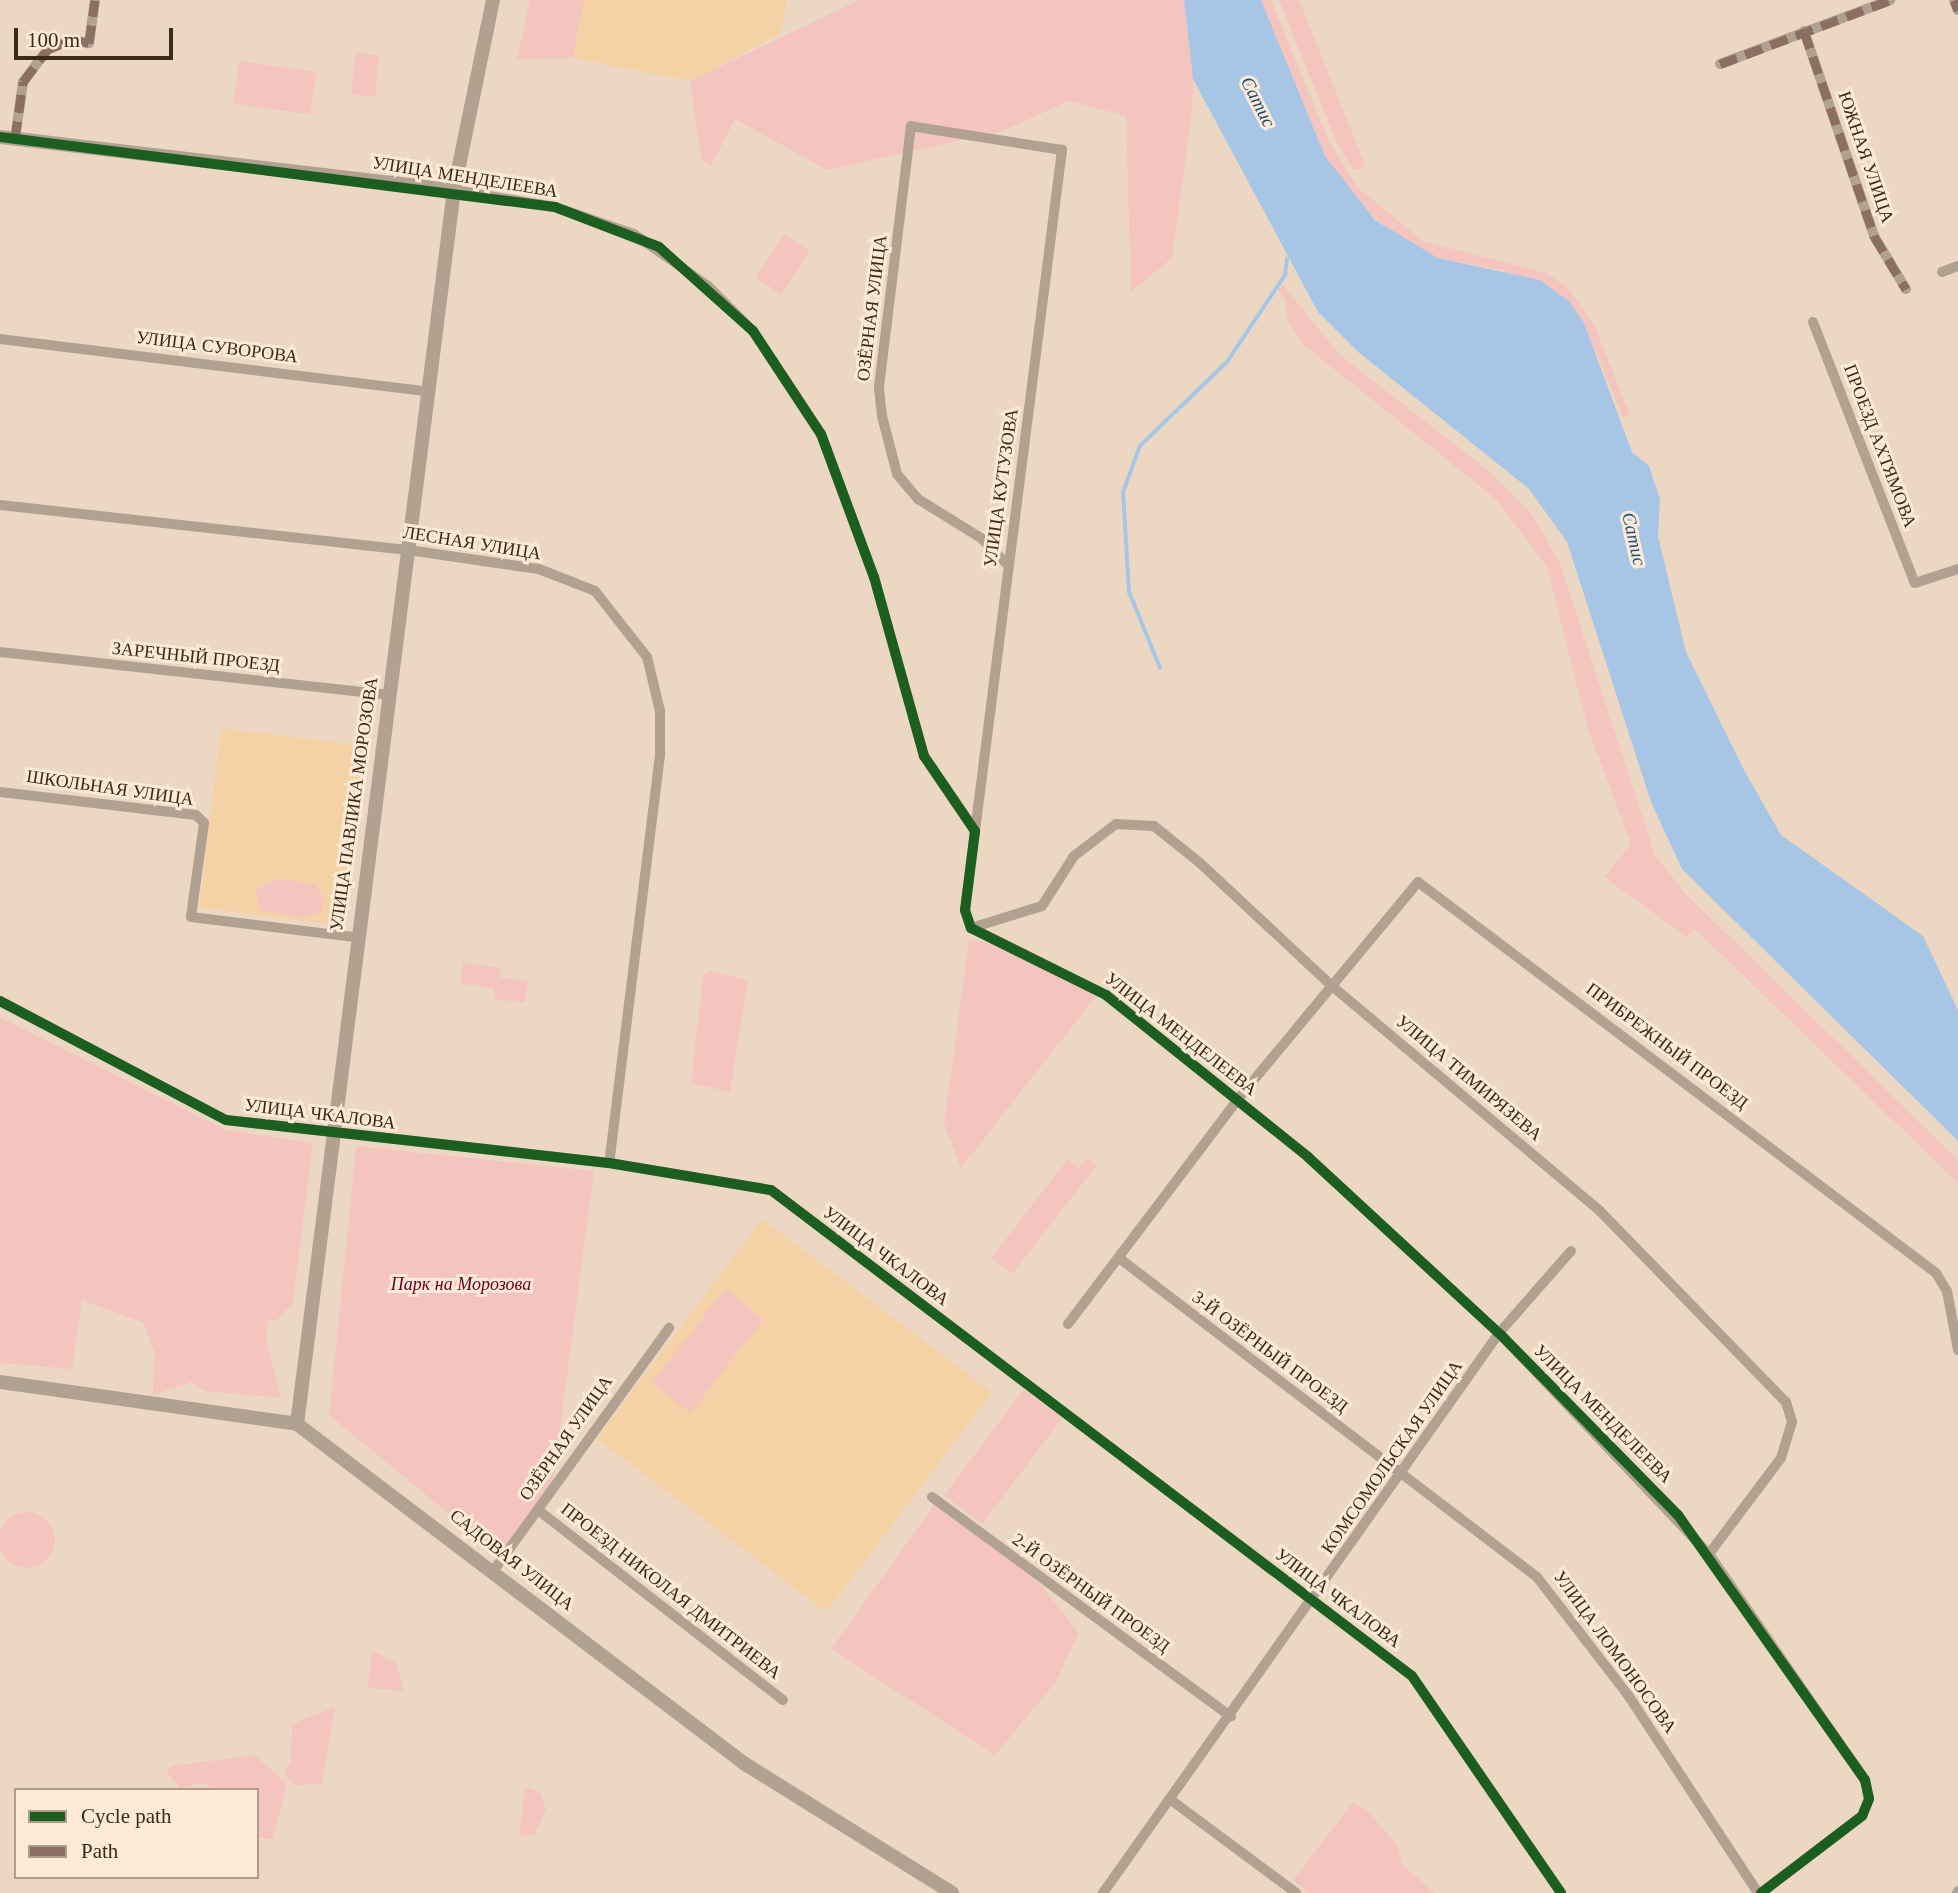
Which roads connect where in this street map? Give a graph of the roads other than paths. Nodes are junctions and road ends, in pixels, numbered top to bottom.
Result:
1 (95, 0) edge
2 (493, 0) edge
3 (1890, 0) edge
4 (1954, 0) edge
5 (1958, 10) edge
6 (1804, 31) junction
7 (1720, 64) dead end
8 (0, 137) edge
9 (15, 139) junction
10 (1062, 150) joint
11 (454, 190) junction
12 (1958, 266) edge
13 (1942, 272) dead end
14 (1906, 289) dead end
15 (1813, 322) dead end
16 (0, 339) edge
17 (429, 392) junction
18 (0, 505) edge
19 (408, 550) junction
20 (1007, 564) junction
21 (1958, 569) edge
22 (0, 652) edge
23 (388, 695) junction
24 (0, 792) edge
25 (975, 831) junction
26 (971, 928) junction
27 (355, 937) junction
28 (1332, 986) junction
29 (0, 1001) edge
30 (1238, 1099) junction
31 (334, 1134) junction
32 (609, 1163) junction
33 (1571, 1251) dead end
34 (1119, 1258) junction
35 (1068, 1324) dead end
36 (669, 1328) dead end
37 (1499, 1333) junction
38 (1958, 1350) edge
39 (0, 1382) edge
40 (297, 1424) junction
41 (1401, 1473) junction
42 (932, 1497) dead end
43 (538, 1510) junction
44 (1709, 1554) junction
45 (494, 1570) junction
46 (1313, 1601) junction
47 (783, 1700) dead end
48 (1231, 1717) junction
49 (1171, 1800) junction
50 (952, 1893) edge
51 (1102, 1893) edge
52 (1296, 1893) edge
53 (1562, 1893) edge
54 (1760, 1893) edge

1 - 9 street
2 - 11 street, УЛИЦА ПАВЛИКА МОРОЗОВА
3 - 6 street
4 - 5 street
6 - 7 street
6 - 14 street, ЮЖНАЯ УЛИЦА
8 - 9 street, УЛИЦА МЕНДЕЛЕЕВА
9 - 11 street, УЛИЦА МЕНДЕЛЕЕВА
10 - 20 street, УЛИЦА КУТУЗОВА
10 - 20 street, ОЗЁРНАЯ УЛИЦА
11 - 17 street, УЛИЦА ПАВЛИКА МОРОЗОВА
11 - 25 street, УЛИЦА МЕНДЕЛЕЕВА
12 - 13 street
15 - 21 street, ПРОЕЗД АХТЯМОВА
16 - 17 street, УЛИЦА СУВОРОВА
17 - 19 street, УЛИЦА ПАВЛИКА МОРОЗОВА
18 - 19 street, ЛЕСНАЯ УЛИЦА
19 - 23 street, УЛИЦА ПАВЛИКА МОРОЗОВА
19 - 32 street, ЛЕСНАЯ УЛИЦА
20 - 25 street, УЛИЦА КУТУЗОВА
22 - 23 street, ЗАРЕЧНЫЙ ПРОЕЗД
23 - 27 street, УЛИЦА ПАВЛИКА МОРОЗОВА
24 - 27 street, ШКОЛЬНАЯ УЛИЦА
25 - 26 street
26 - 28 street, УЛИЦА ТИМИРЯЗЕВА
26 - 30 street, УЛИЦА МЕНДЕЛЕЕВА
27 - 31 street, УЛИЦА ПАВЛИКА МОРОЗОВА
28 - 30 street
28 - 38 street, ПРИБРЕЖНЫЙ ПРОЕЗД
28 - 44 street, УЛИЦА ТИМИРЯЗЕВА
29 - 31 street, УЛИЦА ЧКАЛОВА
30 - 34 street
30 - 37 street, УЛИЦА МЕНДЕЛЕЕВА
31 - 32 street, УЛИЦА ЧКАЛОВА
31 - 40 street, УЛИЦА ПАВЛИКА МОРОЗОВА
32 - 46 street, УЛИЦА ЧКАЛОВА
33 - 37 street, КОМСОМОЛЬСКАЯ УЛИЦА
34 - 35 street
34 - 41 street, 3-Й ОЗЁРНЫЙ ПРОЕЗД
36 - 43 street, ОЗЁРНАЯ УЛИЦА
37 - 41 street, КОМСОМОЛЬСКАЯ УЛИЦА
37 - 44 street, УЛИЦА МЕНДЕЛЕЕВА
39 - 40 street, САДОВАЯ УЛИЦА
40 - 45 street, САДОВАЯ УЛИЦА
41 - 46 street, КОМСОМОЛЬСКАЯ УЛИЦА
41 - 54 street, УЛИЦА ЛОМОНОСОВА
42 - 48 street, 2-Й ОЗЁРНЫЙ ПРОЕЗД
43 - 45 street, ОЗЁРНАЯ УЛИЦА
43 - 47 street, ПРОЕЗД НИКОЛАЯ ДМИТРИЕВА
44 - 54 street, УЛИЦА МЕНДЕЛЕЕВА
45 - 50 street, САДОВАЯ УЛИЦА
46 - 48 street, КОМСОМОЛЬСКАЯ УЛИЦА
46 - 53 street, УЛИЦА ЧКАЛОВА
48 - 49 street, КОМСОМОЛЬСКАЯ УЛИЦА
49 - 51 street, КОМСОМОЛЬСКАЯ УЛИЦА
49 - 52 street

